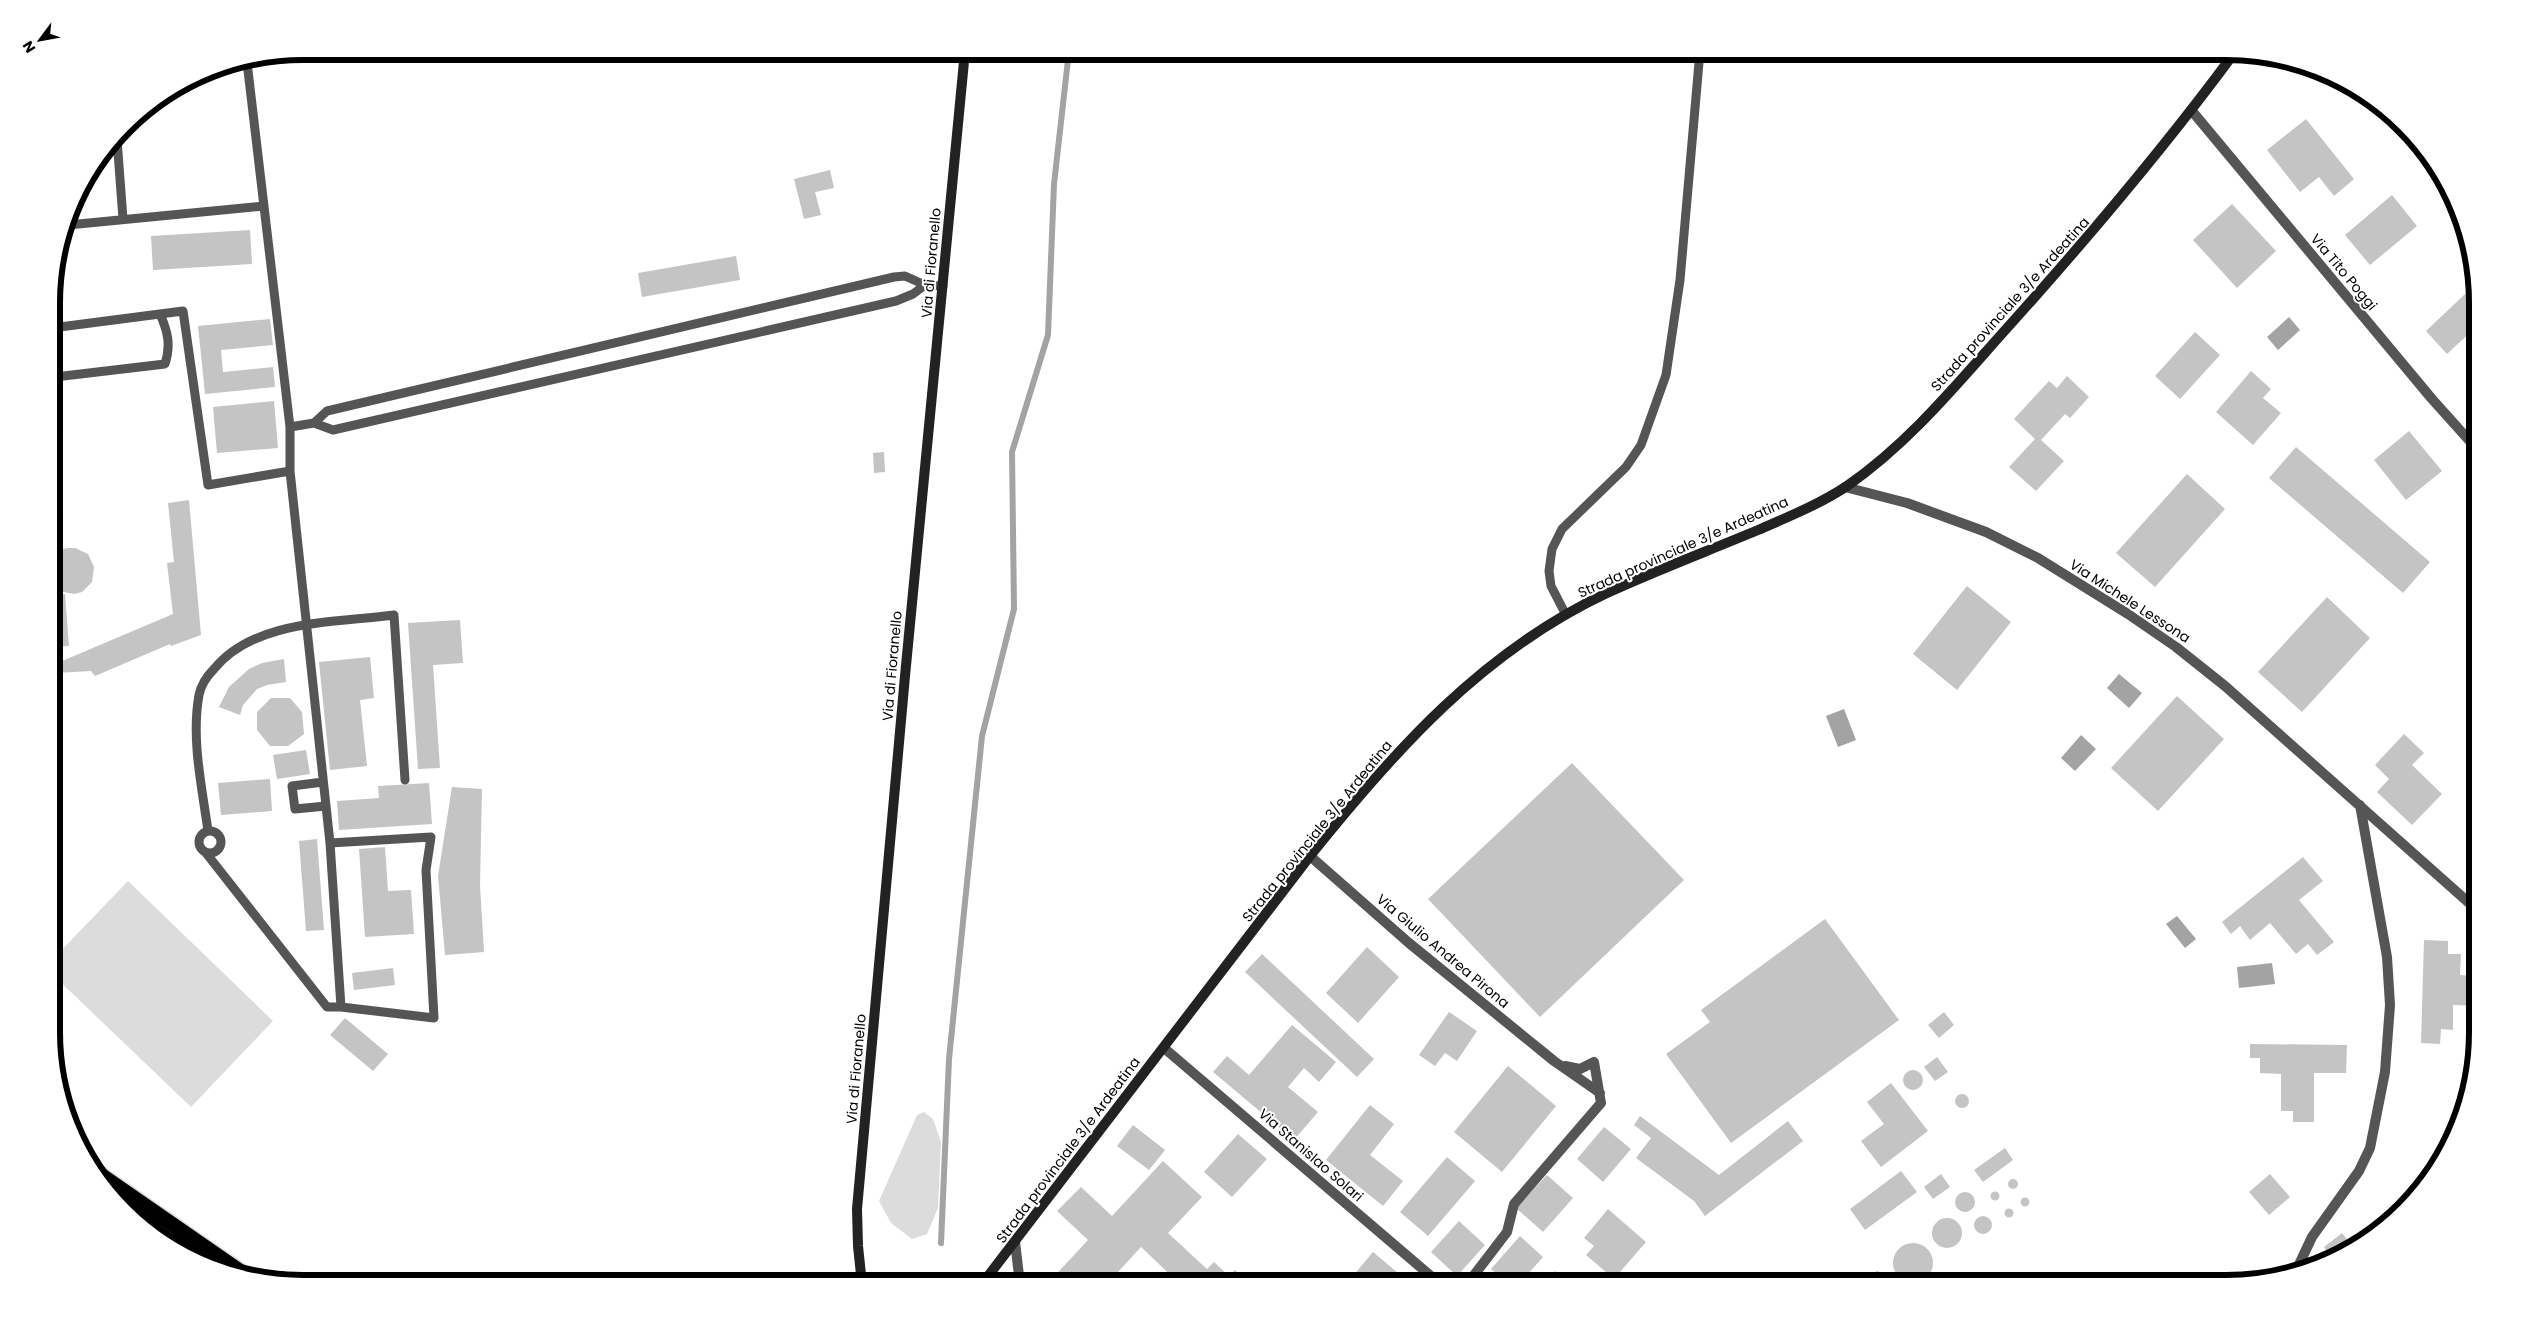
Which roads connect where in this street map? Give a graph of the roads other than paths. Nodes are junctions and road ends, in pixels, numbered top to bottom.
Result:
1 (964, 60) edge
2 (1699, 60) edge
3 (2229, 60) edge
4 (248, 67) edge
5 (2192, 111) junction
6 (118, 145) edge
7 (264, 206) junction
8 (123, 219) junction
9 (73, 224) edge
10 (925, 285) junction
11 (943, 286) junction
12 (160, 314) junction
13 (60, 327) edge
14 (60, 377) edge
15 (314, 423) junction
16 (290, 427) junction
17 (2469, 440) edge
18 (290, 472) junction
19 (1845, 487) junction
20 (1566, 615) junction
21 (307, 626) junction
22 (405, 780) dead end
23 (323, 782) junction
24 (2360, 805) junction
25 (326, 806) junction
26 (208, 831) junction
27 (330, 842) junction
28 (206, 853) junction
29 (1310, 856) junction
30 (2469, 903) edge
31 (341, 1007) junction
32 (1164, 1048) junction
33 (1560, 1064) junction
34 (1600, 1093) junction
35 (111, 1181) edge
36 (1015, 1242) junction
37 (230, 1264) edge
38 (2299, 1264) edge
39 (861, 1275) edge
40 (989, 1275) edge
41 (1019, 1275) edge
42 (1429, 1275) edge
43 (1474, 1275) edge

1 - 11 main road, Via di Fioranello
2 - 20 lane
3 - 5 main road, Strada provinciale 3/e Ardeatina
4 - 7 lane
5 - 17 street, Via Tito Poggi
5 - 19 main road, Strada provinciale 3/e Ardeatina
6 - 8 lane
7 - 8 lane
7 - 16 lane
8 - 9 lane
10 - 11 lane
10 - 15 lane
10 - 15 lane
11 - 39 main road, Via di Fioranello
12 - 13 lane
12 - 14 lane
12 - 18 lane
15 - 16 lane
16 - 18 lane
18 - 21 lane
19 - 20 main road, Strada provinciale 3/e Ardeatina
19 - 24 street, Via Michele Lessona
20 - 29 main road, Strada provinciale 3/e Ardeatina
21 - 22 lane
21 - 23 lane
21 - 26 lane
23 - 25 lane
23 - 25 lane
24 - 30 street, Via Michele Lessona
24 - 38 street
25 - 27 lane
26 - 28 lane
26 - 28 lane
27 - 31 lane
27 - 31 lane
28 - 31 lane
29 - 32 main road, Strada provinciale 3/e Ardeatina
29 - 33 street, Via Giulio Andrea Pirona
32 - 36 main road, Strada provinciale 3/e Ardeatina
32 - 42 street, Via Stanislao Solari
33 - 34 street, Via Giulio Andrea Pirona
33 - 34 street
34 - 43 street
35 - 37 highway
36 - 40 main road, Strada provinciale 3/e Ardeatina
36 - 41 street

